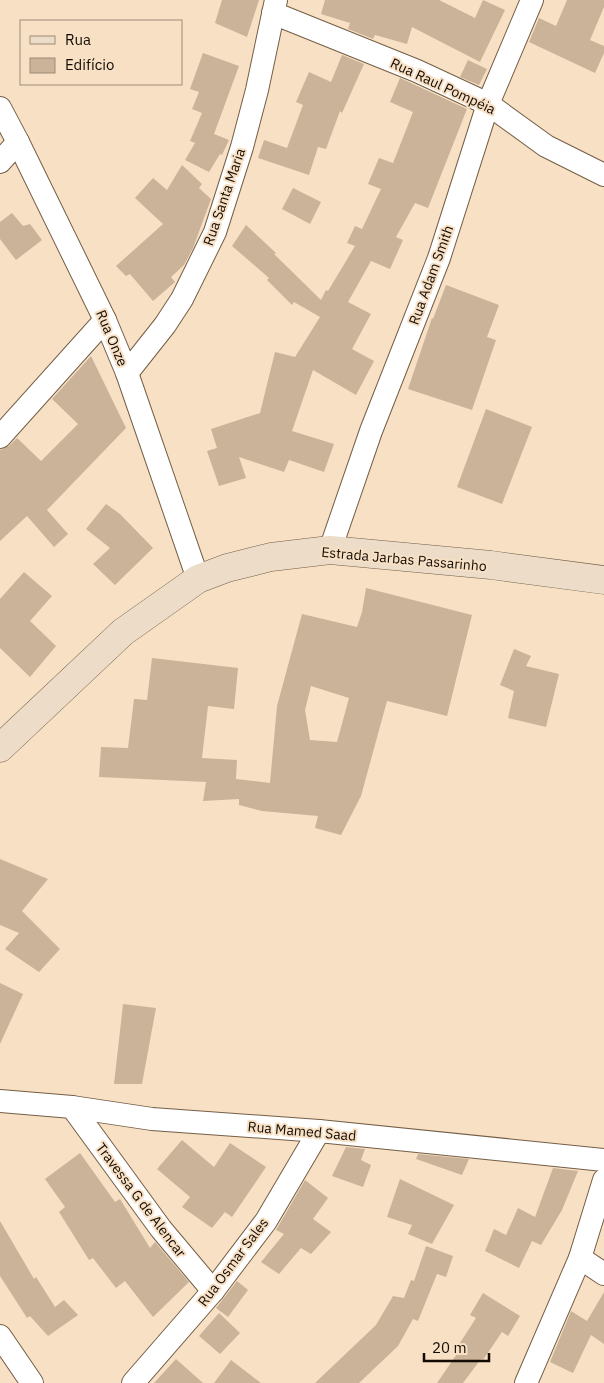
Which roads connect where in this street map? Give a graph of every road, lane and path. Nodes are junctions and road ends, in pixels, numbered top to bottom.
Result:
1 (532, 0) edge
2 (275, 7) edge
3 (488, 104) junction
4 (0, 108) edge
5 (18, 142) junction
6 (0, 162) edge
7 (604, 174) edge
8 (105, 320) junction
9 (126, 373) junction
10 (0, 437) edge
11 (330, 550) junction
12 (198, 579) junction
13 (604, 580) edge
14 (0, 748) edge
15 (0, 1101) edge
16 (72, 1107) junction
17 (319, 1131) junction
18 (604, 1160) edge
19 (604, 1180) edge
20 (580, 1258) junction
21 (604, 1274) edge
22 (213, 1291) junction
23 (0, 1336) edge
24 (32, 1383) edge
25 (133, 1383) edge
26 (526, 1383) edge

1 - 3 street, Rua Adam Smith
2 - 3 street, Rua Raul Pompéia
2 - 9 street, Rua Santa Maria
3 - 7 street, Rua Raul Pompéia
3 - 11 street, Rua Adam Smith
4 - 5 street, Rua Onze
5 - 6 street
5 - 8 street, Rua Onze
8 - 9 street, Rua Onze
8 - 10 street
9 - 12 street, Rua Onze
11 - 12 street, Estrada Jarbas Passarinho
11 - 13 street, Estrada Jarbas Passarinho
12 - 14 street, Estrada Jarbas Passarinho
15 - 16 street, Rua Mamed Saad
16 - 17 street, Rua Mamed Saad
16 - 22 street, Travessa G de Alencar
17 - 18 street, Rua Mamed Saad
17 - 22 street, Rua Osmar Sales
19 - 20 street
20 - 21 street
20 - 26 street
22 - 25 street, Rua Osmar Sales
23 - 24 street

